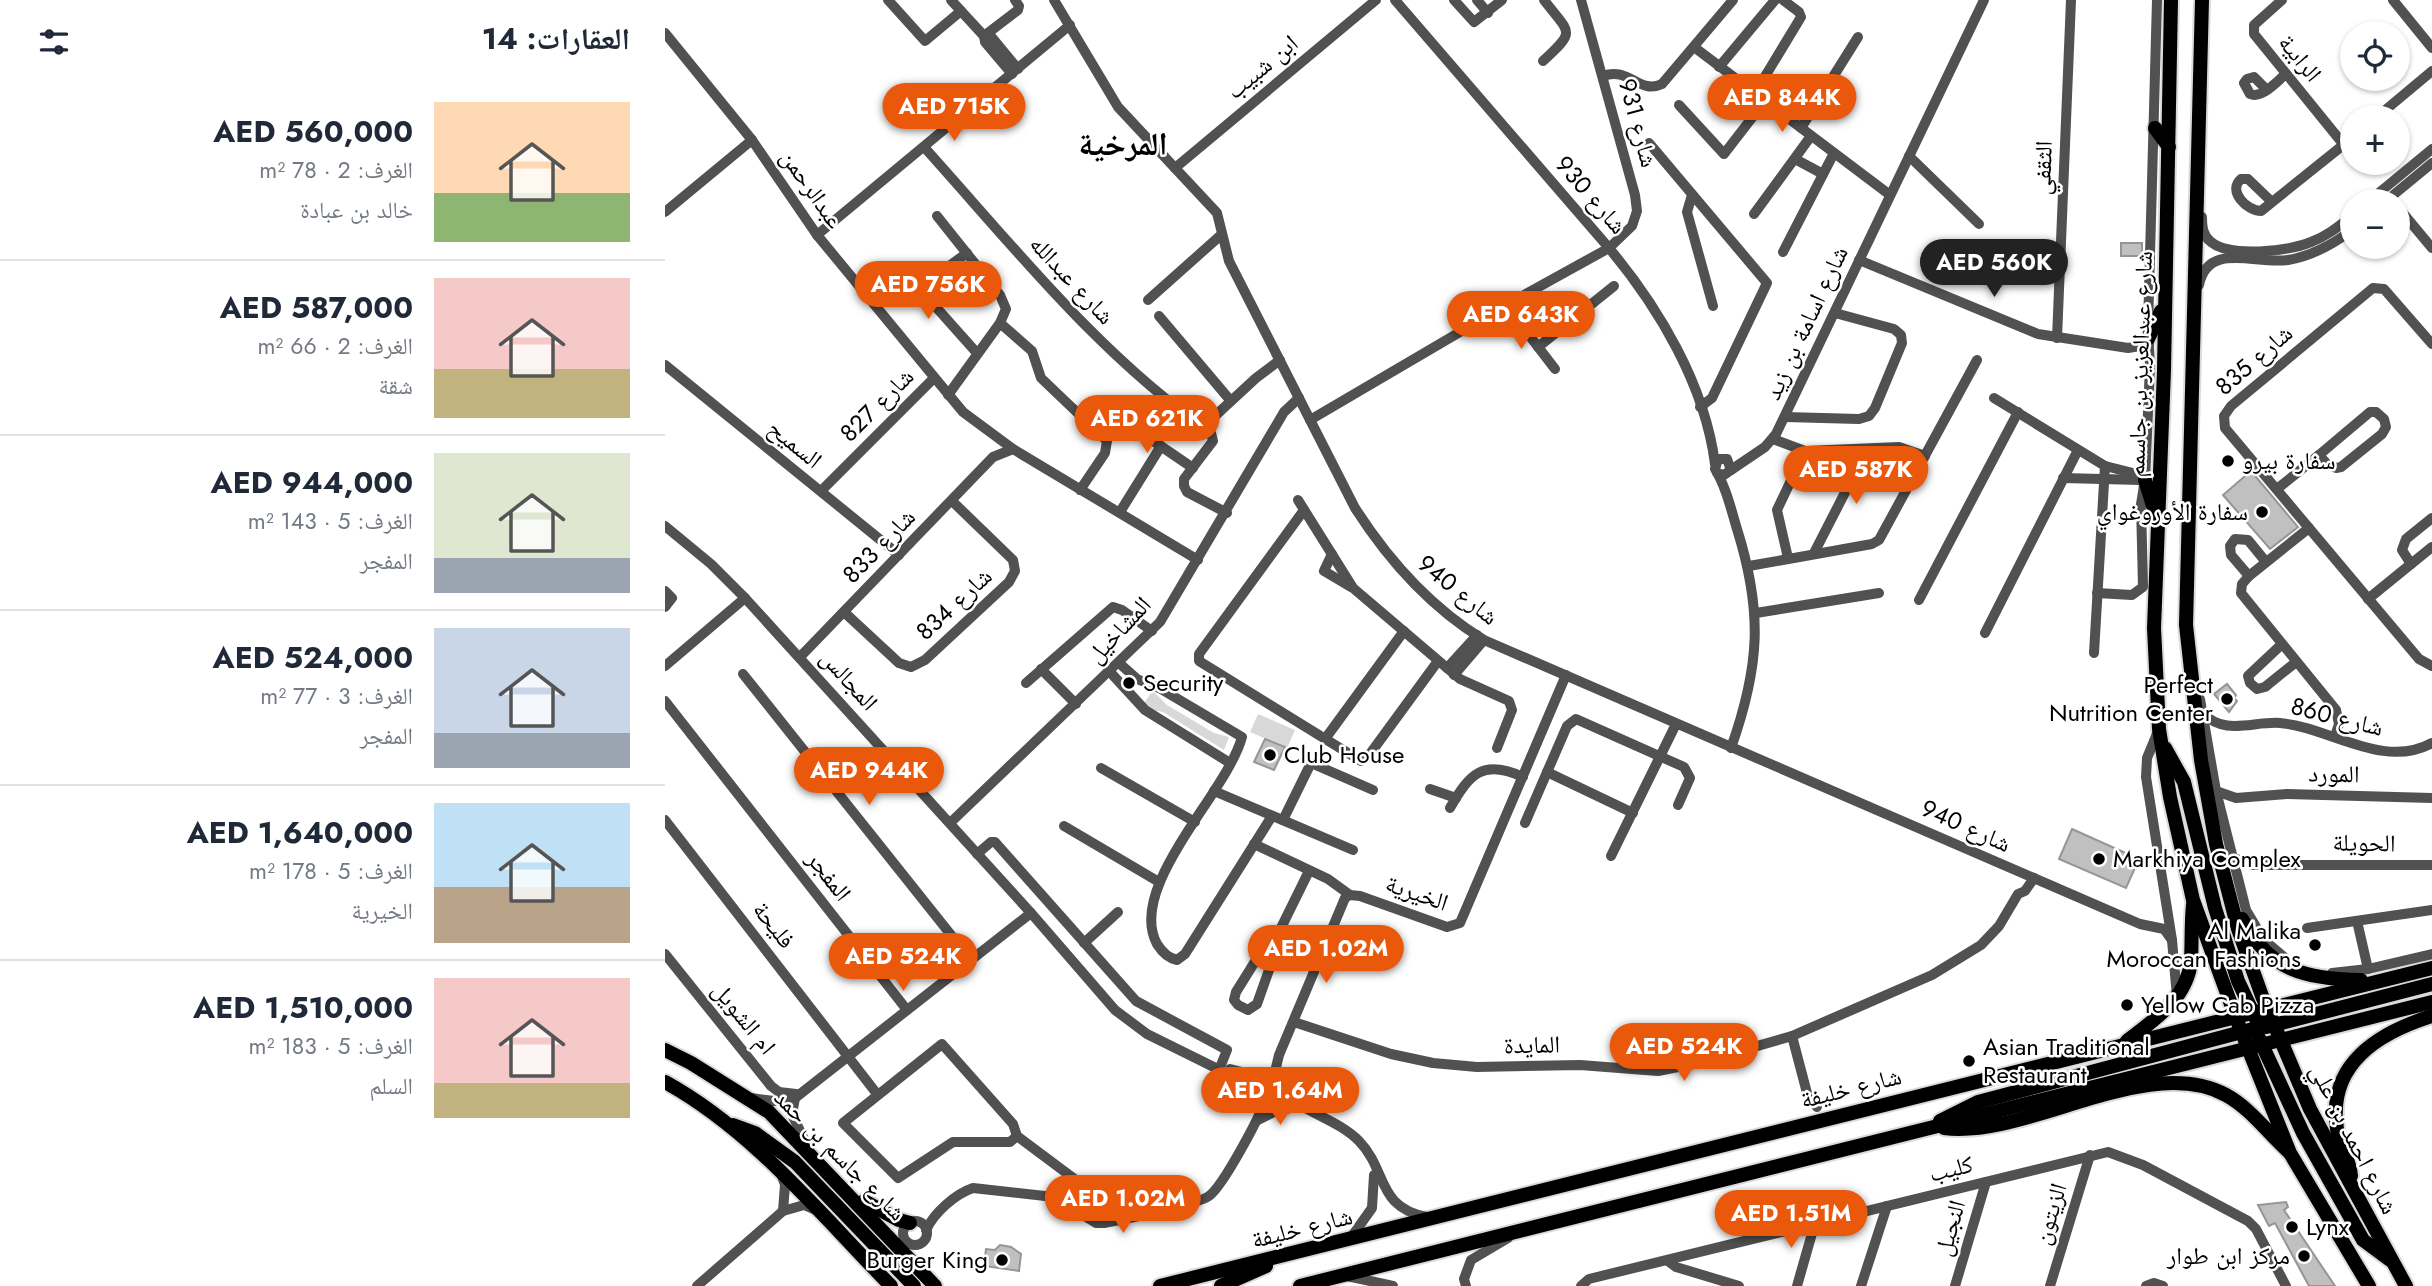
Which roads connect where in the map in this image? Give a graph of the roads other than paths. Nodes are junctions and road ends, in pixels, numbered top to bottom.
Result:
1 (888, 0) edge
2 (951, 0) edge
3 (1015, 0) edge
4 (1053, 0) edge
5 (1376, 0) edge
6 (1395, 0) edge
7 (1454, 0) edge
8 (1477, 0) edge
9 (1502, 0) edge
10 (1544, 0) edge
11 (1581, 0) edge
12 (1733, 0) edge
13 (1775, 0) edge
14 (1783, 0) edge
15 (1984, 0) edge
16 (2071, 0) edge
17 (2157, 0) edge
18 (2171, 0) edge
19 (2202, 0) edge
20 (2282, 0) edge
21 (2393, 0) edge
22 (961, 11) junction
23 (1488, 13) junction
24 (1070, 25) junction
25 (665, 33) edge
26 (987, 35) junction
27 (1858, 37) dead end
28 (1694, 47) junction
29 (2432, 48) edge
30 (1543, 61) dead end
31 (1719, 66) junction
32 (1015, 71) junction
33 (2432, 71) edge
34 (2285, 74) junction
35 (1603, 76) junction
36 (2267, 90) dead end
37 (1755, 93) junction
38 (1765, 101) junction
39 (1679, 105) dead end
40 (2391, 105) edge
41 (1801, 128) junction
42 (2155, 128) junction
43 (2340, 132) edge
44 (1811, 136) junction
45 (752, 140) junction
46 (1649, 143) dead end
47 (924, 147) junction
48 (2169, 147) junction
49 (2340, 147) edge
50 (2432, 149) edge
51 (1834, 153) junction
52 (1909, 156) junction
53 (1795, 159) junction
54 (2432, 163) edge
55 (1175, 168) junction
56 (1823, 174) junction
57 (2197, 189) junction
58 (2398, 189) edge
59 (2402, 189) edge
60 (1692, 195) junction
61 (1890, 195) junction
62 (2272, 202) dead end
63 (665, 212) edge
64 (1754, 214) dead end
65 (937, 216) dead end
66 (2410, 222) edge
67 (1979, 224) dead end
68 (2340, 225) edge
69 (817, 235) junction
70 (1221, 235) junction
71 (2340, 238) edge
72 (1609, 248) junction
73 (2432, 248) edge
74 (1783, 252) dead end
75 (967, 253) junction
76 (2247, 255) junction
77 (1859, 260) junction
78 (902, 269) dead end
79 (1614, 286) dead end
80 (919, 288) junction
81 (1147, 300) dead end
82 (2165, 300) junction
83 (1506, 304) junction
84 (2194, 305) junction
85 (1713, 306) dead end
86 (1835, 313) junction
87 (1159, 316) dead end
88 (1000, 323) junction
89 (2057, 338) junction
90 (2148, 339) junction
91 (2432, 344) edge
92 (1538, 347) junction
93 (2128, 348) junction
94 (977, 352) junction
95 (1280, 360) junction
96 (1976, 360) dead end
97 (665, 366) edge
98 (2150, 366) junction
99 (1555, 369) dead end
100 (934, 378) junction
101 (948, 395) junction
102 (1299, 398) junction
103 (1994, 398) dead end
104 (1230, 401) junction
105 (1700, 407) junction
106 (2018, 412) junction
107 (1118, 417) dead end
108 (1785, 417) junction
109 (1310, 420) junction
110 (1203, 426) junction
111 (995, 437) junction
112 (1773, 439) junction
113 (1161, 446) junction
114 (1013, 449) junction
115 (1856, 450) junction
116 (2078, 450) junction
117 (1805, 451) junction
118 (2319, 455) junction
119 (1925, 456) junction
120 (988, 463) junction
121 (1724, 466) junction
122 (2105, 466) junction
123 (1193, 468) junction
124 (2063, 478) junction
125 (2145, 478) junction
126 (2104, 480) junction
127 (2277, 489) junction
128 (1080, 490) junction
129 (821, 491) junction
130 (952, 501) junction
131 (1120, 512) junction
132 (1227, 513) junction
133 (2432, 517) edge
134 (2157, 522) junction
135 (665, 526) edge
136 (2309, 528) junction
137 (2432, 547) edge
138 (1814, 553) junction
139 (899, 555) junction
140 (1788, 558) junction
141 (1198, 560) junction
142 (2266, 562) junction
143 (2411, 564) junction
144 (1749, 566) junction
145 (2249, 576) junction
146 (665, 591) edge
147 (1879, 593) dead end
148 (2097, 593) junction
149 (745, 598) junction
150 (2368, 599) junction
151 (1919, 600) dead end
152 (665, 607) edge
153 (844, 612) junction
154 (1756, 613) junction
155 (1152, 631) junction
156 (1404, 631) junction
157 (1985, 634) dead end
158 (1480, 638) junction
159 (2282, 644) junction
160 (2094, 653) dead end
161 (800, 657) junction
162 (2296, 662) junction
163 (1119, 663) junction
164 (665, 666) edge
165 (2432, 666) edge
166 (1041, 668) junction
167 (1446, 668) junction
168 (2191, 671) junction
169 (1110, 672) junction
170 (743, 674) dead end
171 (1566, 675) junction
172 (1026, 683) dead end
173 (1149, 685) junction
174 (665, 701) edge
175 (1076, 704) junction
176 (1139, 704) junction
177 (2203, 713) junction
178 (1676, 724) junction
179 (2230, 727) junction
180 (2159, 729) junction
181 (2335, 736) junction
182 (1325, 739) junction
183 (2432, 743) edge
184 (2162, 744) junction
185 (2208, 745) junction
186 (1497, 748) dead end
187 (1731, 748) junction
188 (1661, 756) junction
189 (1230, 763) junction
190 (1101, 768) dead end
191 (1547, 772) junction
192 (1523, 777) junction
193 (1430, 789) dead end
194 (1214, 790) junction
195 (1373, 790) dead end
196 (2216, 791) junction
197 (2432, 798) edge
198 (2236, 799) junction
199 (1678, 805) dead end
200 (2220, 812) junction
201 (1633, 813) junction
202 (1278, 818) junction
203 (665, 820) edge
204 (1195, 822) junction
205 (950, 823) junction
206 (1525, 823) dead end
207 (1064, 826) dead end
208 (1254, 844) junction
209 (1353, 850) dead end
210 (977, 853) junction
211 (1611, 856) dead end
212 (2231, 857) junction
213 (2253, 864) junction
214 (2432, 865) edge
215 (1309, 871) junction
216 (2029, 876) junction
217 (1159, 882) junction
218 (2232, 884) junction
219 (1350, 895) junction
220 (2193, 900) junction
221 (2166, 901) junction
222 (2432, 910) edge
223 (1118, 912) dead end
224 (1031, 913) junction
225 (2357, 921) junction
226 (2148, 925) junction
227 (2307, 928) dead end
228 (1278, 934) junction
229 (2172, 940) junction
230 (1084, 943) junction
231 (665, 954) edge
232 (2432, 954) edge
233 (971, 960) junction
234 (1077, 964) junction
235 (2432, 968) edge
236 (2368, 969) junction
237 (2383, 981) junction
238 (2432, 984) edge
239 (2177, 998) junction
240 (2432, 1002) edge
241 (907, 1010) junction
242 (2268, 1010) junction
243 (2432, 1016) edge
244 (2236, 1018) junction
245 (1294, 1023) junction
246 (2257, 1031) junction
247 (1792, 1036) junction
248 (2280, 1040) junction
249 (2122, 1045) junction
250 (665, 1051) edge
251 (1279, 1055) junction
252 (848, 1057) junction
253 (1221, 1065) junction
254 (1257, 1074) junction
255 (665, 1082) edge
256 (1274, 1082) junction
257 (1250, 1091) junction
258 (877, 1094) junction
259 (797, 1096) junction
260 (1912, 1096) junction
261 (748, 1097) junction
262 (1268, 1097) junction
263 (1294, 1107) junction
264 (1817, 1107) joint
265 (718, 1119) junction
266 (1256, 1122) junction
267 (1932, 1126) junction
268 (1017, 1136) junction
269 (811, 1153) junction
270 (2290, 1153) junction
271 (2090, 1154) junction
272 (781, 1173) junction
273 (1986, 1182) junction
274 (2351, 1188) junction
275 (848, 1192) junction
276 (1108, 1204) dead end
277 (1887, 1206) junction
278 (783, 1211) junction
279 (819, 1211) junction
280 (1433, 1219) junction
281 (1815, 1223) junction
282 (918, 1225) joint
283 (1521, 1232) junction
284 (1350, 1239) junction
285 (1286, 1255) junction
286 (2351, 1259) junction
287 (1668, 1261) junction
288 (2392, 1261) junction
289 (1341, 1276) junction
290 (886, 1283) edge
291 (697, 1286) edge
292 (914, 1286) edge
293 (935, 1286) edge
294 (1160, 1286) edge
295 (1221, 1286) edge
296 (1300, 1286) edge
297 (1393, 1286) edge
298 (1466, 1286) edge
299 (1581, 1286) edge
300 (1738, 1286) edge
301 (1797, 1286) edge
302 (1861, 1286) edge
303 (1955, 1286) edge
304 (2050, 1286) edge
305 (2146, 1286) edge
306 (2163, 1286) edge
307 (2286, 1286) edge
308 (2357, 1286) edge
309 (2369, 1286) edge
310 (2406, 1286) edge

1 - 22 street
2 - 22 street
3 - 26 street
4 - 24 street, شارع 940
5 - 55 street, ابن شبيب
6 - 72 street, شارع 930
7 - 23 street
8 - 23 street
9 - 23 street
10 - 30 street
11 - 35 street, شارع 931
12 - 28 street
13 - 31 street
14 - 37 street
15 - 52 street, شارع اسامة بن زيد
16 - 89 street, الثقفي
17 - 42 street, شارع عبدالعزيز بن جاسمم
18 - 48 main road, شارع عبدالعزيز بن جاسمم
19 - 57 main road
20 - 34 street, الرابية
21 - 29 street
22 - 26 street
24 - 32 street
24 - 55 street, شارع 940
25 - 45 street, عبدالرحمن
26 - 32 street
27 - 41 street
28 - 31 street
28 - 35 street
31 - 37 street
32 - 47 street
33 - 40 street
34 - 36 street
34 - 43 street, الرابية
35 - 72 street, شارع 931
37 - 38 street
38 - 39 street
38 - 41 street
41 - 44 street
42 - 48 main road
42 - 90 street, شارع عبدالعزيز بن جاسمم
44 - 51 street
44 - 53 street
45 - 63 street
45 - 69 street, عبدالرحمن
46 - 60 street
47 - 69 street
47 - 110 street, شارع عبدالله
48 - 82 main road, شارع عبدالعزيز بن جاسمم
49 - 62 street, الرابية
50 - 58 street
51 - 56 street
51 - 61 street
52 - 61 street, شارع اسامة بن زيد
52 - 67 street
53 - 56 street
53 - 64 street
54 - 59 street
55 - 70 street, شارع 940
56 - 74 street
57 - 76 street
57 - 84 main road
60 - 85 street
60 - 105 street
61 - 77 street, شارع اسامة بن زيد
65 - 75 street
66 - 73 street
68 - 76 street
69 - 100 street, عبدالرحمن
70 - 81 street
70 - 95 street, شارع 940
71 - 76 street
72 - 83 street, شارع 931
72 - 105 street, شارع 930
75 - 80 street
75 - 88 street
76 - 84 street
77 - 86 street, شارع اسامة بن زيد
77 - 89 street
78 - 80 street
79 - 92 street
80 - 94 street
82 - 90 main road
82 - 134 main road, شارع عبدالعزيز بن جاسمم
83 - 92 street
83 - 109 street, شارع 931
84 - 168 main road
86 - 108 street, شارع اسامة بن زيد
86 - 108 street
87 - 104 street
88 - 94 street
88 - 128 street
89 - 93 street
90 - 93 street
90 - 98 street, شارع عبدالعزيز بن جاسمم
91 - 127 street, شارع 835
92 - 99 street
93 - 98 street
94 - 101 street
95 - 102 street, شارع 940
95 - 104 street
96 - 119 street
97 - 129 street, السميح
98 - 125 street, شارع عبدالعزيز بن جاسمم
100 - 101 street, عبدالرحمن
100 - 129 street, شارع 827
101 - 111 street, عبدالرحمن
102 - 109 street, شارع 940
102 - 132 street, المشاخيل
103 - 106 street
104 - 110 street
105 - 121 street, شارع 930
106 - 116 street
106 - 151 street
107 - 113 street
108 - 112 street, شارع اسامة بن زيد
109 - 158 street, شارع 940
110 - 123 street
111 - 114 street, عبدالرحمن
111 - 120 street, شارع 833
112 - 117 street
112 - 121 street, شارع اسامة بن زيد
113 - 123 street
113 - 131 street
114 - 120 street, شارع 833
114 - 128 street, عبدالرحمن
115 - 117 street
115 - 119 street
115 - 138 street
116 - 122 street
116 - 124 street
117 - 140 street
118 - 118 street
118 - 127 street
119 - 138 street
120 - 130 street, شارع 833
121 - 144 street, شارع 930
122 - 125 street
122 - 126 street
123 - 132 street
124 - 126 street
124 - 157 street
125 - 126 street
125 - 134 main road
125 - 148 street, شارع عبدالعزيز بن جاسمم
126 - 148 street
127 - 136 street, شارع 835
128 - 131 street, عبدالرحمن
129 - 139 street, السميح
130 - 139 street, شارع 833
130 - 153 street, شارع 834
131 - 141 street, عبدالرحمن
132 - 141 street, المشاخيل
133 - 143 street
134 - 180 main road, شارع عبدالعزيز بن جاسمم
135 - 149 street, المجالس
136 - 142 street
136 - 150 street, شارع 835
137 - 143 street
138 - 140 street
139 - 153 street, شارع 833
140 - 144 street
141 - 155 street, المشاخيل
142 - 145 street
142 - 145 street
143 - 150 street
144 - 154 street, شارع 930
145 - 159 street
146 - 152 street
147 - 154 street
148 - 160 street
149 - 161 street, المجالس
149 - 164 street
150 - 165 street, شارع 835
153 - 161 street, شارع 833
154 - 187 street, شارع 930
155 - 163 street, المشاخيل
155 - 166 street
156 - 167 street
156 - 182 street
156 - 182 street
158 - 167 street
158 - 171 street, شارع 940
159 - 162 street
159 - 162 street
161 - 205 street, المجالس
162 - 181 street
163 - 169 street, المشاخيل
163 - 173 street
166 - 172 street
166 - 175 street
167 - 182 street
167 - 186 street
168 - 177 street
168 - 218 main road
169 - 175 street, المشاخيل
169 - 176 street
170 - 233 street
171 - 178 street, شارع 940
171 - 192 street, الخيرية
173 - 176 street
173 - 189 street
174 - 241 street, المفجر
175 - 205 street, المشاخيل
176 - 189 street
177 - 179 street
177 - 185 street
178 - 187 street, شارع 940
178 - 188 street
179 - 181 street, شارع 860
179 - 185 street
180 - 184 main road, شارع عبدالعزيز بن جاسمم
180 - 221 street, شارع عبدالعزيز بن جاسمم
181 - 183 street, شارع 860
184 - 220 main road, شارع عبدالعزيز بن جاسمم
184 - 246 main road
185 - 196 street
187 - 216 street, شارع 940
188 - 191 street
188 - 199 street
188 - 201 street
189 - 194 street
190 - 204 street
191 - 201 street
191 - 206 street
192 - 193 street
192 - 219 street, الخيرية
194 - 202 street
194 - 204 street
195 - 202 street
196 - 198 street, المورد
196 - 200 street
197 - 198 street, المورد
198 - 200 street
200 - 212 street
201 - 211 street
202 - 208 street
202 - 209 street
203 - 252 street, فليحة
204 - 217 street
205 - 210 street, المجالس
207 - 217 street
208 - 215 street
208 - 217 street
210 - 224 street, المجالس
210 - 230 street
212 - 213 street, الحويلة
212 - 218 street
213 - 214 street, الحويلة
213 - 218 street
215 - 219 street
215 - 228 street
216 - 226 street, شارع 940
216 - 247 street, المايدة
218 - 236 street
218 - 237 main road
218 - 242 main road
219 - 245 street, الخيرية
220 - 239 main road
220 - 244 main road, شارع عبدالعزيز بن جاسمم
221 - 226 street
221 - 229 street, شارع عبدالعزيز بن جاسمم
222 - 225 street
223 - 230 street
224 - 233 street
224 - 234 street, المجالس
225 - 227 street
225 - 236 street
226 - 229 street, شارع 940
228 - 228 street
229 - 239 street, شارع عبدالعزيز بن جاسمم
230 - 253 street
231 - 259 street, ام الشويل
232 - 236 street
233 - 241 street
234 - 253 street, المجالس
234 - 257 street, المجالس
235 - 237 main road, شارع خليفة
237 - 242 main road, شارع خليفة
238 - 246 main road
239 - 249 main road
240 - 248 main road, شارع خليفة
241 - 252 street
242 - 246 main road, شارع خليفة
243 - 274 main road
244 - 246 main road, شارع خليفة
244 - 249 main road, شارع خليفة
245 - 247 street, المايدة
245 - 251 street, الخيرية
246 - 248 main road, شارع خليفة
246 - 267 main road, شارع خليفة
246 - 270 main road
246 - 288 main road
247 - 264 street
248 - 274 main road, شارع احمد بن علي
249 - 260 main road, شارع خليفة
250 - 261 main road, شارع جاسم بن حمد
251 - 254 street, الخيرية
251 - 256 street, الخيرية
252 - 258 street, فليحة
252 - 259 street
253 - 254 street, المجالس
254 - 256 street
254 - 257 street
255 - 265 main road
256 - 262 street
256 - 280 street
257 - 262 street
257 - 266 street
258 - 268 street
258 - 268 street
259 - 261 street
259 - 269 street
260 - 264 main road
260 - 280 main road, شارع خليفة
261 - 269 main road, شارع جاسم بن حمد
262 - 263 street
262 - 266 street
263 - 266 street
263 - 284 street
265 - 272 main road
265 - 292 main road
266 - 282 street
267 - 270 main road
267 - 283 main road, شارع خليفة
268 - 276 street
269 - 275 main road, شارع جاسم بن حمد
270 - 286 main road
271 - 273 street, كليب
271 - 304 street, الزيتون
271 - 307 street, كليب
272 - 278 street
272 - 279 main road
273 - 277 street, كليب
273 - 303 street, النجيل
274 - 288 main road, شارع احمد بن علي
275 - 282 main road
275 - 293 main road, شارع جاسم بن حمد
277 - 281 street, كليب
277 - 302 street
278 - 279 street
278 - 291 street
279 - 290 main road
280 - 284 main road, شارع خليفة
281 - 287 street, كليب
281 - 301 street
283 - 289 main road, شارع خليفة
283 - 298 street
284 - 285 main road, شارع خليفة
285 - 294 main road, شارع خليفة
285 - 295 main road
286 - 308 main road
286 - 309 main road
287 - 299 street, كليب
287 - 300 street
288 - 310 main road, شارع احمد بن علي
289 - 296 main road, شارع خليفة
289 - 297 street
305 - 306 street

